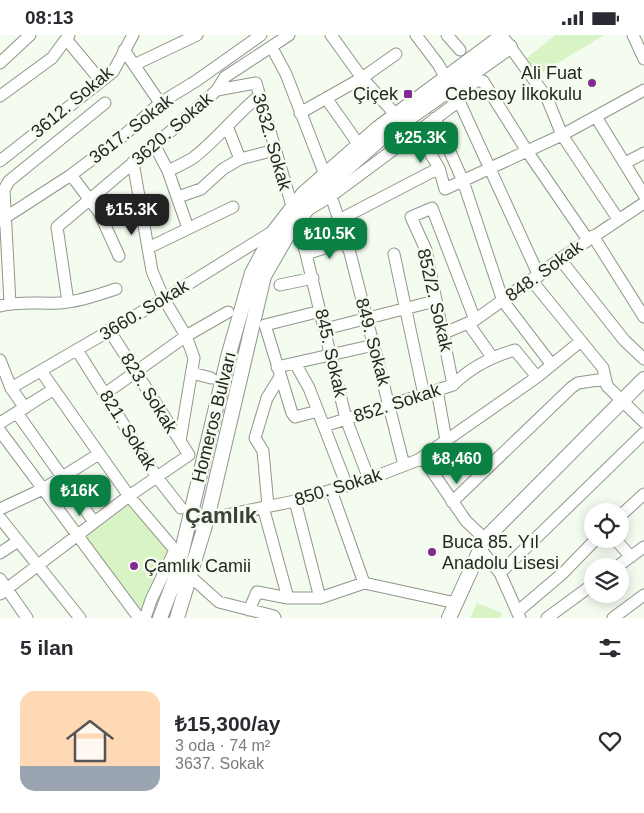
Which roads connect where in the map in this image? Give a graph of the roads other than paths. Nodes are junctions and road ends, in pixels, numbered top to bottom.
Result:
1 (30, 35) edge
2 (133, 35) edge
3 (197, 35) edge
4 (261, 35) edge
5 (289, 35) edge
6 (331, 35) edge
7 (416, 35) edge
8 (447, 35) edge
9 (633, 35) edge
10 (68, 37) edge
11 (504, 39) edge
12 (272, 48) junction
13 (124, 50) junction
14 (460, 50) dead end
15 (396, 53) dead end
16 (644, 59) edge
17 (0, 63) edge
18 (134, 65) junction
19 (362, 78) junction
20 (446, 78) junction
21 (101, 81) junction
22 (217, 90) junction
23 (644, 90) edge
24 (0, 96) edge
25 (260, 96) junction
26 (326, 98) junction
27 (459, 101) junction
28 (106, 103) dead end
29 (160, 103) junction
30 (300, 113) junction
31 (396, 115) junction
32 (596, 117) junction
33 (434, 118) junction
34 (227, 126) junction
35 (417, 131) junction
36 (562, 135) junction
37 (154, 144) junction
38 (359, 145) junction
39 (275, 150) junction
40 (527, 151) junction
41 (644, 153) edge
42 (240, 159) junction
43 (0, 161) edge
44 (133, 162) junction
45 (625, 163) junction
46 (439, 168) junction
47 (491, 168) junction
48 (168, 171) junction
49 (71, 175) junction
50 (325, 175) junction
51 (463, 181) junction
52 (644, 195) edge
53 (331, 196) junction
54 (178, 197) junction
55 (90, 200) junction
56 (644, 203) edge
57 (233, 207) dead end
58 (298, 214) junction
59 (618, 219) junction
60 (2, 220) edge
61 (339, 220) junction
62 (188, 228) junction
63 (276, 231) junction
64 (591, 238) junction
65 (346, 241) junction
66 (148, 248) junction
67 (306, 254) junction
68 (394, 254) dead end
69 (119, 256) dead end
70 (560, 259) junction
71 (258, 275) junction
72 (313, 278) junction
73 (536, 278) junction
74 (280, 285) dead end
75 (116, 289) dead end
76 (164, 299) junction
77 (68, 301) junction
78 (435, 301) junction
79 (503, 301) junction
80 (5, 304) edge
81 (406, 309) junction
82 (321, 311) junction
83 (228, 312) dead end
84 (644, 317) edge
85 (366, 319) junction
86 (472, 322) junction
87 (324, 329) junction
88 (109, 330) junction
89 (442, 334) junction
90 (186, 336) junction
91 (580, 341) junction
92 (374, 345) junction
93 (77, 350) junction
94 (330, 353) junction
95 (492, 357) junction
96 (644, 359) edge
97 (0, 360) edge
98 (295, 363) junction
99 (552, 365) junction
100 (41, 371) junction
101 (136, 371) junction
102 (279, 372) junction
103 (192, 373) junction
104 (537, 377) junction
105 (211, 378) dead end
106 (604, 379) junction
107 (644, 379) edge
108 (454, 385) junction
109 (12, 388) junction
110 (54, 389) junction
111 (438, 390) junction
112 (106, 393) junction
113 (424, 395) junction
114 (622, 403) junction
115 (390, 406) junction
116 (21, 411) junction
117 (318, 411) junction
118 (346, 419) junction
119 (644, 422) edge
120 (0, 423) edge
121 (324, 426) junction
122 (0, 431) edge
123 (644, 433) edge
124 (446, 440) junction
125 (180, 441) junction
126 (99, 454) junction
127 (418, 460) junction
128 (404, 465) junction
129 (156, 476) junction
130 (62, 478) junction
131 (369, 479) junction
132 (347, 486) junction
133 (43, 489) junction
134 (332, 490) junction
135 (644, 494) edge
136 (129, 495) junction
137 (295, 501) junction
138 (452, 502) junction
139 (266, 506) junction
140 (181, 508) dead end
141 (629, 508) edge
142 (0, 509) edge
143 (0, 518) edge
144 (207, 519) junction
145 (94, 522) junction
146 (187, 532) junction
147 (76, 535) junction
148 (18, 541) junction
149 (482, 544) junction
150 (644, 547) edge
151 (587, 548) edge
152 (623, 548) edge
153 (175, 550) junction
154 (0, 553) edge
155 (631, 557) joint
156 (36, 564) junction
157 (500, 573) junction
158 (191, 577) junction
159 (364, 583) junction
160 (2, 587) edge
161 (584, 591) edge
162 (644, 595) edge
163 (288, 598) junction
164 (320, 598) junction
165 (456, 603) junction
166 (249, 610) junction
167 (518, 615) edge
168 (27, 618) edge
169 (80, 618) edge
170 (139, 618) edge
171 (145, 618) edge
172 (160, 618) edge
173 (177, 618) edge
174 (275, 618) edge
175 (449, 618) edge
176 (547, 618) edge
177 (613, 618) edge

1 - 17 street
2 - 13 street, 3612. Sokak
3 - 18 street
4 - 29 street, 3617. Sokak
5 - 12 street, 3620. Sokak
6 - 19 street
7 - 20 street
8 - 14 street
9 - 16 street
10 - 21 street
10 - 24 street
11 - 20 main road
11 - 36 street
11 - 58 main road
12 - 22 street, 3620. Sokak
12 - 30 street
13 - 18 street
13 - 21 street, 3612. Sokak
15 - 19 street
18 - 29 street
19 - 26 street
19 - 31 street
20 - 31 main road
21 - 43 street, 3612. Sokak
22 - 25 street, 3632. Sokak
22 - 37 street, 3620. Sokak
23 - 32 street
25 - 34 street
25 - 39 street, 3632. Sokak
26 - 30 street
26 - 38 street
27 - 33 street
27 - 40 street
27 - 47 street
28 - 60 street
29 - 49 street, 3617. Sokak
30 - 50 street
31 - 38 main road
32 - 36 street
32 - 45 street
33 - 35 street
33 - 51 street
34 - 42 street
34 - 48 street
35 - 46 street
35 - 53 street
36 - 40 street
36 - 59 street
37 - 44 street, 3620. Sokak
37 - 48 street
38 - 50 main road
39 - 42 street
39 - 58 street, 3632. Sokak
40 - 47 street
40 - 64 street
41 - 45 street
42 - 54 street
44 - 55 street, 3620. Sokak
44 - 66 street
45 - 52 street
46 - 51 street
46 - 61 street
47 - 51 street
47 - 73 street
48 - 54 street
49 - 55 street
49 - 60 street, 3617. Sokak
50 - 58 main road
51 - 79 street
53 - 58 street
53 - 61 street, 849. Sokak
54 - 62 street
55 - 69 street
55 - 77 street, 3620. Sokak
56 - 59 street, 848. Sokak
57 - 62 street
58 - 63 main road
58 - 67 street, 3632. Sokak
58 - 71 main road
59 - 64 street, 848. Sokak
60 - 80 street
61 - 65 street, 849. Sokak
62 - 66 street
63 - 71 main road
63 - 76 street, 3660. Sokak
64 - 70 street, 848. Sokak
64 - 84 street
65 - 67 street
65 - 85 street, 849. Sokak
66 - 76 street
67 - 72 street, 845. Sokak
68 - 81 street
70 - 73 street, 848. Sokak
70 - 96 street
71 - 144 main road, Homeros Bulvarı
71 - 146 main road, Homeros Bulvarı
72 - 74 street
72 - 82 street, 845. Sokak
73 - 79 street, 848. Sokak
73 - 91 street
75 - 77 street
76 - 88 street, 3660. Sokak
76 - 90 street
77 - 80 street
78 - 81 street
78 - 86 street, 852/2. Sokak
78 - 89 street, 852/2. Sokak
79 - 86 street, 848. Sokak
79 - 99 street
81 - 85 street
81 - 113 street
82 - 87 street, 845. Sokak
82 - 102 street
83 - 90 street
85 - 87 street
85 - 92 street, 849. Sokak
86 - 89 street, 848. Sokak
86 - 95 street
87 - 94 street, 845. Sokak
88 - 93 street, 3660. Sokak
88 - 101 street, 823. Sokak
89 - 108 street, 852/2. Sokak
90 - 101 street
90 - 103 street
91 - 99 street, 850. Sokak
91 - 106 street
92 - 94 street
92 - 115 street, 849. Sokak
93 - 100 street, 3660. Sokak
93 - 112 street, 821. Sokak
94 - 98 street
94 - 118 street, 845. Sokak
95 - 104 street, 852. Sokak
95 - 108 street, 852. Sokak
97 - 109 street
98 - 102 street
98 - 117 street
99 - 104 street, 850. Sokak
100 - 109 street, 3660. Sokak
100 - 110 street
101 - 112 street
101 - 125 street, 823. Sokak
102 - 117 street
102 - 139 street
103 - 105 street
103 - 125 street
104 - 124 street, 850. Sokak
106 - 114 street
106 - 138 street
107 - 114 main road
108 - 111 street, 852. Sokak
109 - 116 street
110 - 116 street
110 - 126 street
111 - 113 street, 852. Sokak
111 - 124 street
112 - 129 street, 821. Sokak
113 - 115 street, 852. Sokak
114 - 119 street
114 - 149 main road
115 - 118 street, 852. Sokak
115 - 128 street, 849. Sokak
116 - 120 street
116 - 130 street
117 - 121 street
118 - 121 street, 852. Sokak
118 - 131 street, 845. Sokak
121 - 132 street
122 - 133 street
123 - 157 street
124 - 127 street, 850. Sokak
125 - 129 street, 823. Sokak
126 - 130 street
126 - 136 street
127 - 128 street, 850. Sokak
127 - 138 street
128 - 131 street, 850. Sokak
129 - 136 street
129 - 140 street, 821. Sokak
130 - 133 street
130 - 145 street
131 - 132 street, 850. Sokak
132 - 134 street, 850. Sokak
133 - 142 street
133 - 147 street
134 - 137 street, 850. Sokak
134 - 159 street
135 - 141 street
136 - 145 street
136 - 153 street
137 - 139 street, 850. Sokak
137 - 164 street
138 - 149 street
139 - 144 street, 850. Sokak
139 - 163 street
143 - 148 street
144 - 158 main road, Homeros Bulvarı
145 - 147 street
146 - 153 main road
146 - 172 main road, Homeros Bulvarı
147 - 156 street
147 - 170 street
148 - 154 street
148 - 156 street
149 - 157 street
149 - 165 main road
150 - 155 street
151 - 167 street
152 - 155 street
153 - 171 street
156 - 160 street
156 - 169 street
157 - 167 street
158 - 166 street
158 - 173 main road, Homeros Bulvarı
159 - 164 street
159 - 165 street
160 - 168 street
161 - 176 street
162 - 177 street
163 - 164 street
163 - 166 street
165 - 175 main road
166 - 174 street

